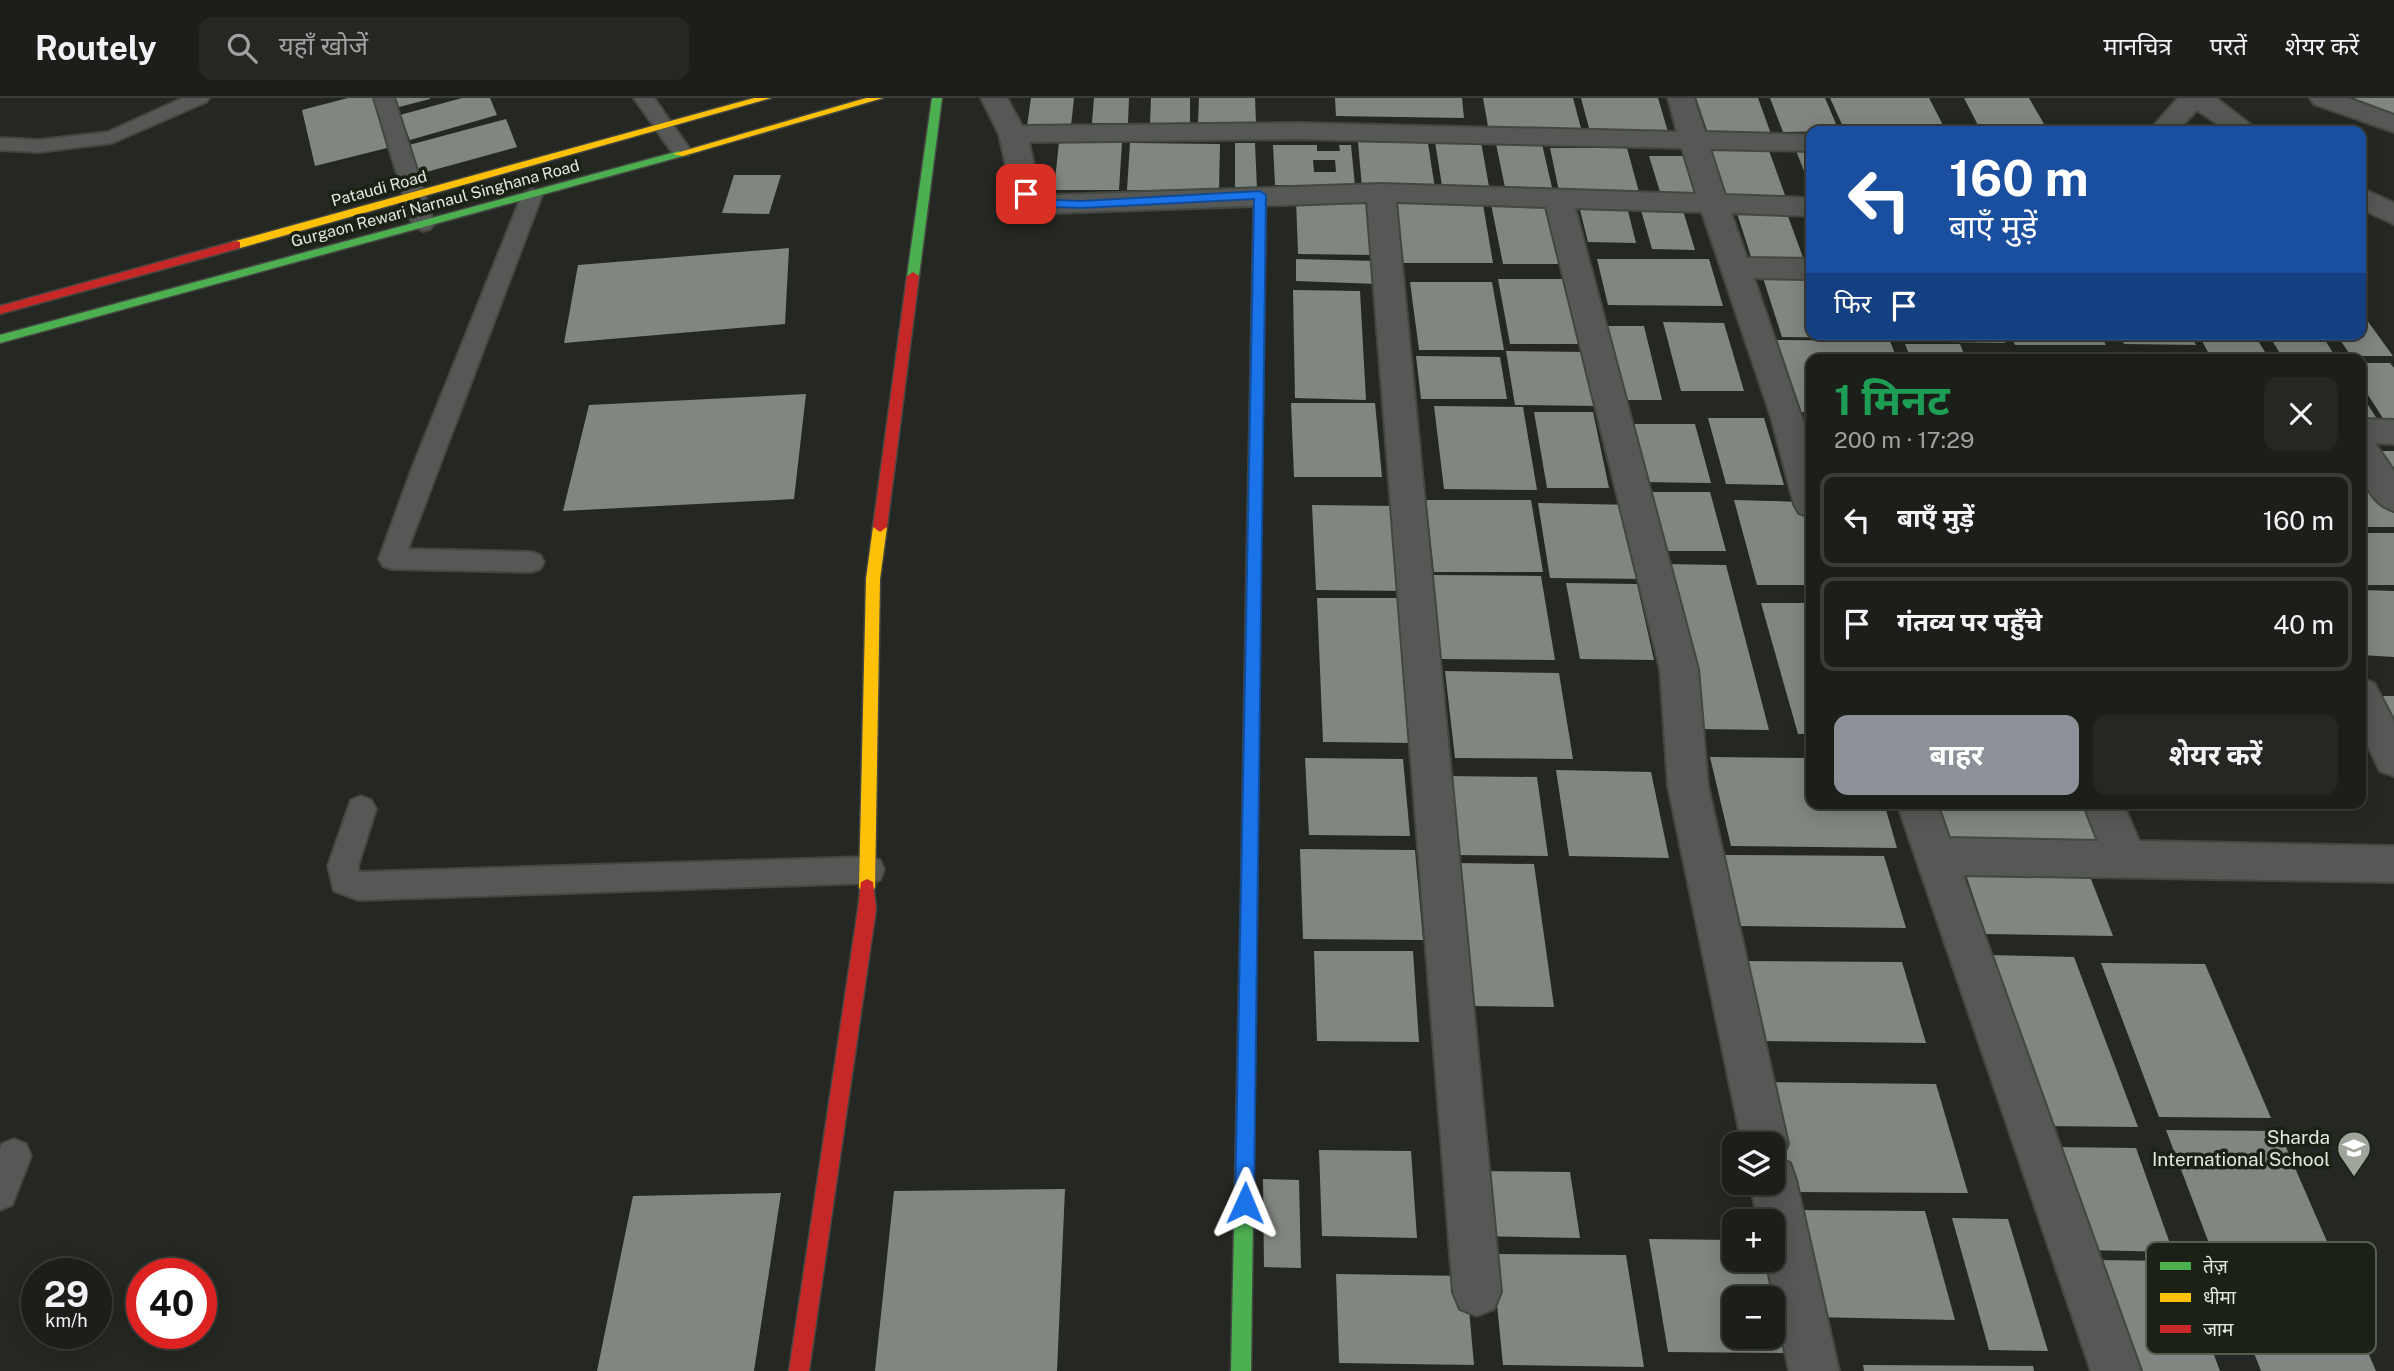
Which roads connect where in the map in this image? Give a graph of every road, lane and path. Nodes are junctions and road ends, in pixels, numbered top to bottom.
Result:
1 (199, 98) edge
2 (384, 98) edge
3 (644, 98) edge
4 (766, 98) edge
5 (878, 98) edge
6 (937, 98) edge
7 (994, 98) edge
8 (1682, 98) edge
9 (2196, 98) edge
10 (2323, 98) edge
11 (2394, 124) edge
12 (2167, 126) edge
13 (2238, 126) edge
14 (664, 127) junction
15 (1013, 134) junction
16 (1692, 138) junction
17 (1806, 143) edge
18 (0, 144) edge
19 (681, 151) junction
20 (1381, 193) junction
21 (532, 195) junction
22 (1260, 195) junction
23 (415, 197) junction
24 (1558, 197) junction
25 (2366, 200) edge
26 (1713, 204) junction
27 (1806, 206) edge
28 (2394, 215) edge
29 (423, 224) junction
30 (1737, 268) junction
31 (147, 269) junction
32 (1806, 269) edge
33 (153, 298) junction
34 (0, 310) edge
35 (0, 339) edge
36 (1799, 417) edge
37 (2366, 431) edge
38 (2394, 432) edge
39 (2366, 456) edge
40 (1806, 472) edge
41 (2394, 498) edge
42 (531, 562) dead end
43 (2366, 704) edge
44 (2394, 759) edge
45 (361, 809) dead end
46 (1919, 809) edge
47 (2106, 809) edge
48 (1935, 856) junction
49 (2126, 858) junction
50 (2394, 864) edge
51 (869, 870) junction
52 (1762, 1132) edge
53 (14, 1156) dead end
54 (0, 1192) edge
55 (1776, 1195) edge
56 (1477, 1292) dead end
57 (799, 1371) edge
58 (1241, 1371) edge
59 (1814, 1371) edge
60 (2116, 1371) edge

1 - 18 lane
2 - 23 lane
3 - 14 lane
4 - 14 street, Pataudi Road
5 - 19 street, Gurgaon Rewari Narnaul Singhana Road
6 - 51 street
7 - 15 street
8 - 16 street
9 - 12 street
9 - 13 street
10 - 11 street
14 - 19 lane
14 - 23 street, Pataudi Road
15 - 16 street
15 - 22 street
16 - 17 street
16 - 26 street
19 - 21 street, Gurgaon Rewari Narnaul Singhana Road
20 - 22 street
20 - 24 street
20 - 56 street
21 - 29 street, Gurgaon Rewari Narnaul Singhana Road
21 - 42 lane
22 - 58 street
23 - 29 lane
23 - 31 street, Pataudi Road
24 - 26 street
24 - 52 street
25 - 28 street
26 - 27 street
26 - 30 street
29 - 33 street, Gurgaon Rewari Narnaul Singhana Road
30 - 32 street
30 - 36 street
31 - 33 street
31 - 34 street, Pataudi Road
33 - 35 street, Gurgaon Rewari Narnaul Singhana Road
36 - 40 street
37 - 38 street
39 - 41 street
43 - 44 street
45 - 51 lane
46 - 48 street
47 - 49 street
48 - 49 street
48 - 60 street
49 - 50 street
51 - 57 street
53 - 54 lane
55 - 59 street

